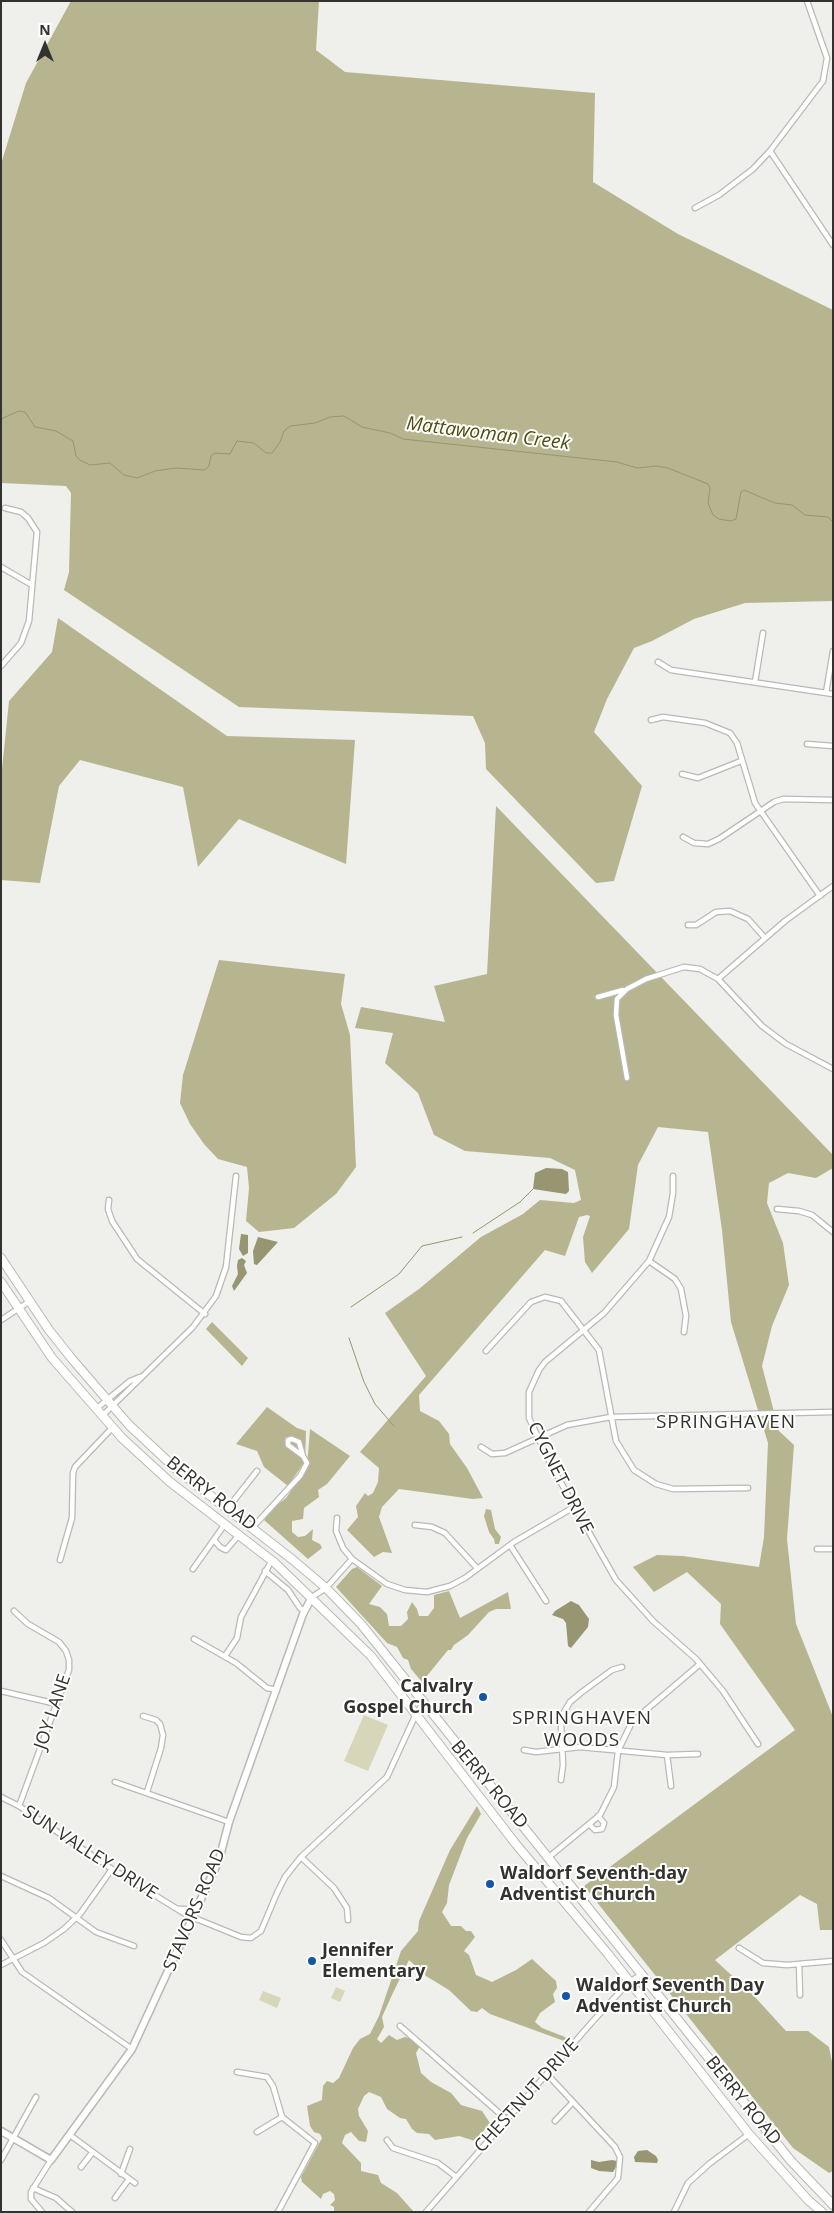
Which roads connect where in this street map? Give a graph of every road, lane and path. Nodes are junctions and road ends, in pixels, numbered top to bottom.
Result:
1 (807, 1) edge
2 (770, 152) junction
3 (695, 208) dead end
4 (833, 245) edge
5 (6, 508) dead end
6 (1, 566) edge
7 (32, 586) junction
8 (763, 633) dead end
9 (833, 651) edge
10 (658, 662) dead end
11 (1, 666) edge
12 (755, 682) junction
13 (826, 693) junction
14 (833, 694) edge
15 (650, 720) dead end
16 (808, 744) dead end
17 (833, 746) edge
18 (741, 762) junction
19 (682, 774) dead end
20 (833, 800) edge
21 (761, 811) junction
22 (684, 838) dead end
23 (833, 886) edge
24 (820, 896) junction
25 (688, 925) dead end
26 (765, 938) junction
27 (718, 979) junction
28 (627, 989) junction
29 (598, 997) dead end
30 (833, 1069) edge
31 (627, 1078) dead end
32 (236, 1176) dead end
33 (673, 1176) dead end
34 (109, 1200) dead end
35 (777, 1209) dead end
36 (833, 1232) edge
37 (1, 1258) edge
38 (649, 1261) junction
39 (1, 1282) edge
40 (30, 1301) junction
41 (19, 1309) junction
42 (204, 1314) junction
43 (1, 1320) edge
44 (586, 1330) junction
45 (684, 1332) dead end
46 (486, 1351) dead end
47 (109, 1403) junction
48 (95, 1409) junction
49 (833, 1412) edge
50 (101, 1416) junction
51 (611, 1417) junction
52 (112, 1428) junction
53 (537, 1436) junction
54 (481, 1447) dead end
55 (304, 1456) dead end
56 (257, 1471) dead end
57 (748, 1488) dead end
58 (574, 1507) junction
59 (228, 1508) junction
60 (337, 1518) dead end
61 (226, 1524) junction
62 (415, 1525) dead end
63 (253, 1527) junction
64 (239, 1534) junction
65 (214, 1540) junction
66 (510, 1545) junction
67 (833, 1548) edge
68 (817, 1549) dead end
69 (352, 1559) junction
70 (60, 1560) dead end
71 (272, 1560) junction
72 (478, 1568) junction
73 (193, 1569) dead end
74 (265, 1571) junction
75 (326, 1588) junction
76 (312, 1597) junction
77 (546, 1601) dead end
78 (14, 1611) dead end
79 (304, 1611) junction
80 (194, 1638) dead end
81 (225, 1656) junction
82 (700, 1664) junction
83 (622, 1668) dead end
84 (277, 1690) junction
85 (1, 1691) edge
86 (424, 1702) junction
87 (57, 1704) junction
88 (416, 1714) junction
89 (143, 1716) dead end
90 (758, 1744) dead end
91 (562, 1748) junction
92 (524, 1750) dead end
93 (618, 1751) junction
94 (698, 1754) dead end
95 (668, 1755) junction
96 (561, 1780) dead end
97 (116, 1782) dead end
98 (670, 1786) dead end
99 (147, 1792) junction
100 (1, 1797) edge
101 (19, 1806) junction
102 (598, 1816) junction
103 (229, 1822) junction
104 (590, 1825) junction
105 (301, 1857) junction
106 (548, 1857) junction
107 (112, 1870) junction
108 (1, 1876) edge
109 (194, 1916) junction
110 (75, 1918) junction
111 (348, 1920) dead end
112 (1, 1940) edge
113 (134, 1946) dead end
114 (739, 1948) dead end
115 (14, 1959) junction
116 (833, 1961) edge
117 (799, 1964) junction
118 (1, 1965) edge
119 (641, 1975) junction
120 (629, 1982) junction
121 (800, 1995) dead end
122 (400, 2026) dead end
123 (132, 2048) junction
124 (237, 2072) dead end
125 (547, 2074) junction
126 (36, 2097) dead end
127 (573, 2102) junction
128 (282, 2117) junction
129 (506, 2119) junction
130 (555, 2121) dead end
131 (1, 2131) edge
132 (256, 2132) dead end
133 (750, 2134) junction
134 (70, 2135) junction
135 (14, 2138) junction
136 (387, 2140) dead end
137 (130, 2149) dead end
138 (92, 2153) junction
139 (1, 2160) edge
140 (51, 2160) junction
141 (81, 2167) dead end
142 (121, 2174) junction
143 (455, 2176) junction
144 (129, 2179) junction
145 (135, 2183) dead end
146 (33, 2188) junction
147 (115, 2198) dead end
148 (833, 2205) edge
149 (42, 2212) edge
150 (72, 2212) edge
151 (278, 2212) edge
152 (426, 2212) edge
153 (589, 2212) edge
154 (674, 2212) edge
155 (822, 2212) edge

1 - 2 street
2 - 3 street
2 - 4 street
5 - 7 street
6 - 7 street
7 - 11 street
8 - 12 street
9 - 13 street
10 - 12 street
12 - 13 street
13 - 14 street
15 - 18 street
16 - 17 street
18 - 19 street
18 - 21 street
20 - 21 street
21 - 22 street
21 - 24 street
23 - 24 street
24 - 26 street
25 - 26 street
26 - 27 street
27 - 28 street
27 - 30 street
28 - 29 street
28 - 31 street
32 - 42 street
33 - 38 street, CYGNET DRIVE
34 - 42 street
35 - 36 street
37 - 40 highway, BERRY ROAD
38 - 44 street, CYGNET DRIVE
38 - 45 street
39 - 41 highway, BERRY ROAD
40 - 41 street
40 - 47 highway, BERRY ROAD
41 - 43 street
41 - 48 highway, BERRY ROAD
42 - 47 street
44 - 46 street
44 - 51 street
44 - 53 street, CYGNET DRIVE
47 - 48 street
47 - 50 street
47 - 59 highway, BERRY ROAD
48 - 50 highway, BERRY ROAD
49 - 51 street
50 - 52 highway, BERRY ROAD
51 - 53 street
51 - 57 street
52 - 61 highway, BERRY ROAD
52 - 70 street
53 - 54 street
53 - 58 street, CYGNET DRIVE
55 - 63 street
56 - 59 street
58 - 66 street
58 - 82 street, CYGNET DRIVE
59 - 63 highway, BERRY ROAD
60 - 69 street
61 - 64 highway, BERRY ROAD
61 - 65 street
62 - 72 street
63 - 75 highway, BERRY ROAD
64 - 65 street
64 - 71 highway, BERRY ROAD
65 - 73 street
66 - 72 street
66 - 77 street
67 - 68 street
69 - 72 street
69 - 75 street
71 - 74 street
71 - 76 highway, BERRY ROAD
74 - 79 street
74 - 81 street
75 - 76 street
75 - 86 highway, BERRY ROAD
76 - 79 street, STAVORS ROAD
76 - 88 highway, BERRY ROAD
78 - 87 street, JOY LANE
79 - 84 street, STAVORS ROAD
80 - 81 street
81 - 84 street
82 - 90 street, CYGNET DRIVE
82 - 93 street
83 - 91 street
84 - 103 street, STAVORS ROAD
85 - 87 street
86 - 88 street
86 - 106 highway, BERRY ROAD
87 - 101 street, JOY LANE
88 - 105 street
88 - 120 highway, BERRY ROAD
89 - 99 street
91 - 92 street
91 - 93 street
91 - 96 street
93 - 95 street
93 - 102 street
94 - 95 street
95 - 98 street
97 - 99 street
99 - 103 street
100 - 101 street, SUN VALLEY DRIVE
101 - 107 street, SUN VALLEY DRIVE
102 - 104 street
102 - 104 street
103 - 109 street, STAVORS ROAD
104 - 106 street
105 - 109 street, SUN VALLEY DRIVE
105 - 111 street
106 - 119 highway, BERRY ROAD
107 - 109 street, SUN VALLEY DRIVE
107 - 110 street
108 - 110 street
109 - 123 street, STAVORS ROAD
110 - 113 street
110 - 115 street
112 - 115 street
114 - 117 street
115 - 118 street
115 - 123 street
116 - 117 street
117 - 121 street
119 - 120 street, CHESTNUT DRIVE
119 - 148 highway, BERRY ROAD
120 - 125 street, CHESTNUT DRIVE
120 - 133 highway, BERRY ROAD
122 - 129 street
123 - 134 street, STAVORS ROAD
124 - 128 street
125 - 127 street
125 - 129 street, CHESTNUT DRIVE
126 - 135 street
127 - 130 street
127 - 153 street
128 - 132 street
128 - 151 street
129 - 143 street, CHESTNUT DRIVE
131 - 135 street
133 - 154 street
133 - 155 highway, BERRY ROAD
134 - 138 street
134 - 140 street, STAVORS ROAD
135 - 139 street
135 - 140 street
136 - 143 street
137 - 142 street
138 - 141 street
138 - 142 street
140 - 146 street, STAVORS ROAD
142 - 144 street
143 - 152 street, CHESTNUT DRIVE
144 - 145 street
144 - 147 street
146 - 149 street, STAVORS ROAD
146 - 150 street

